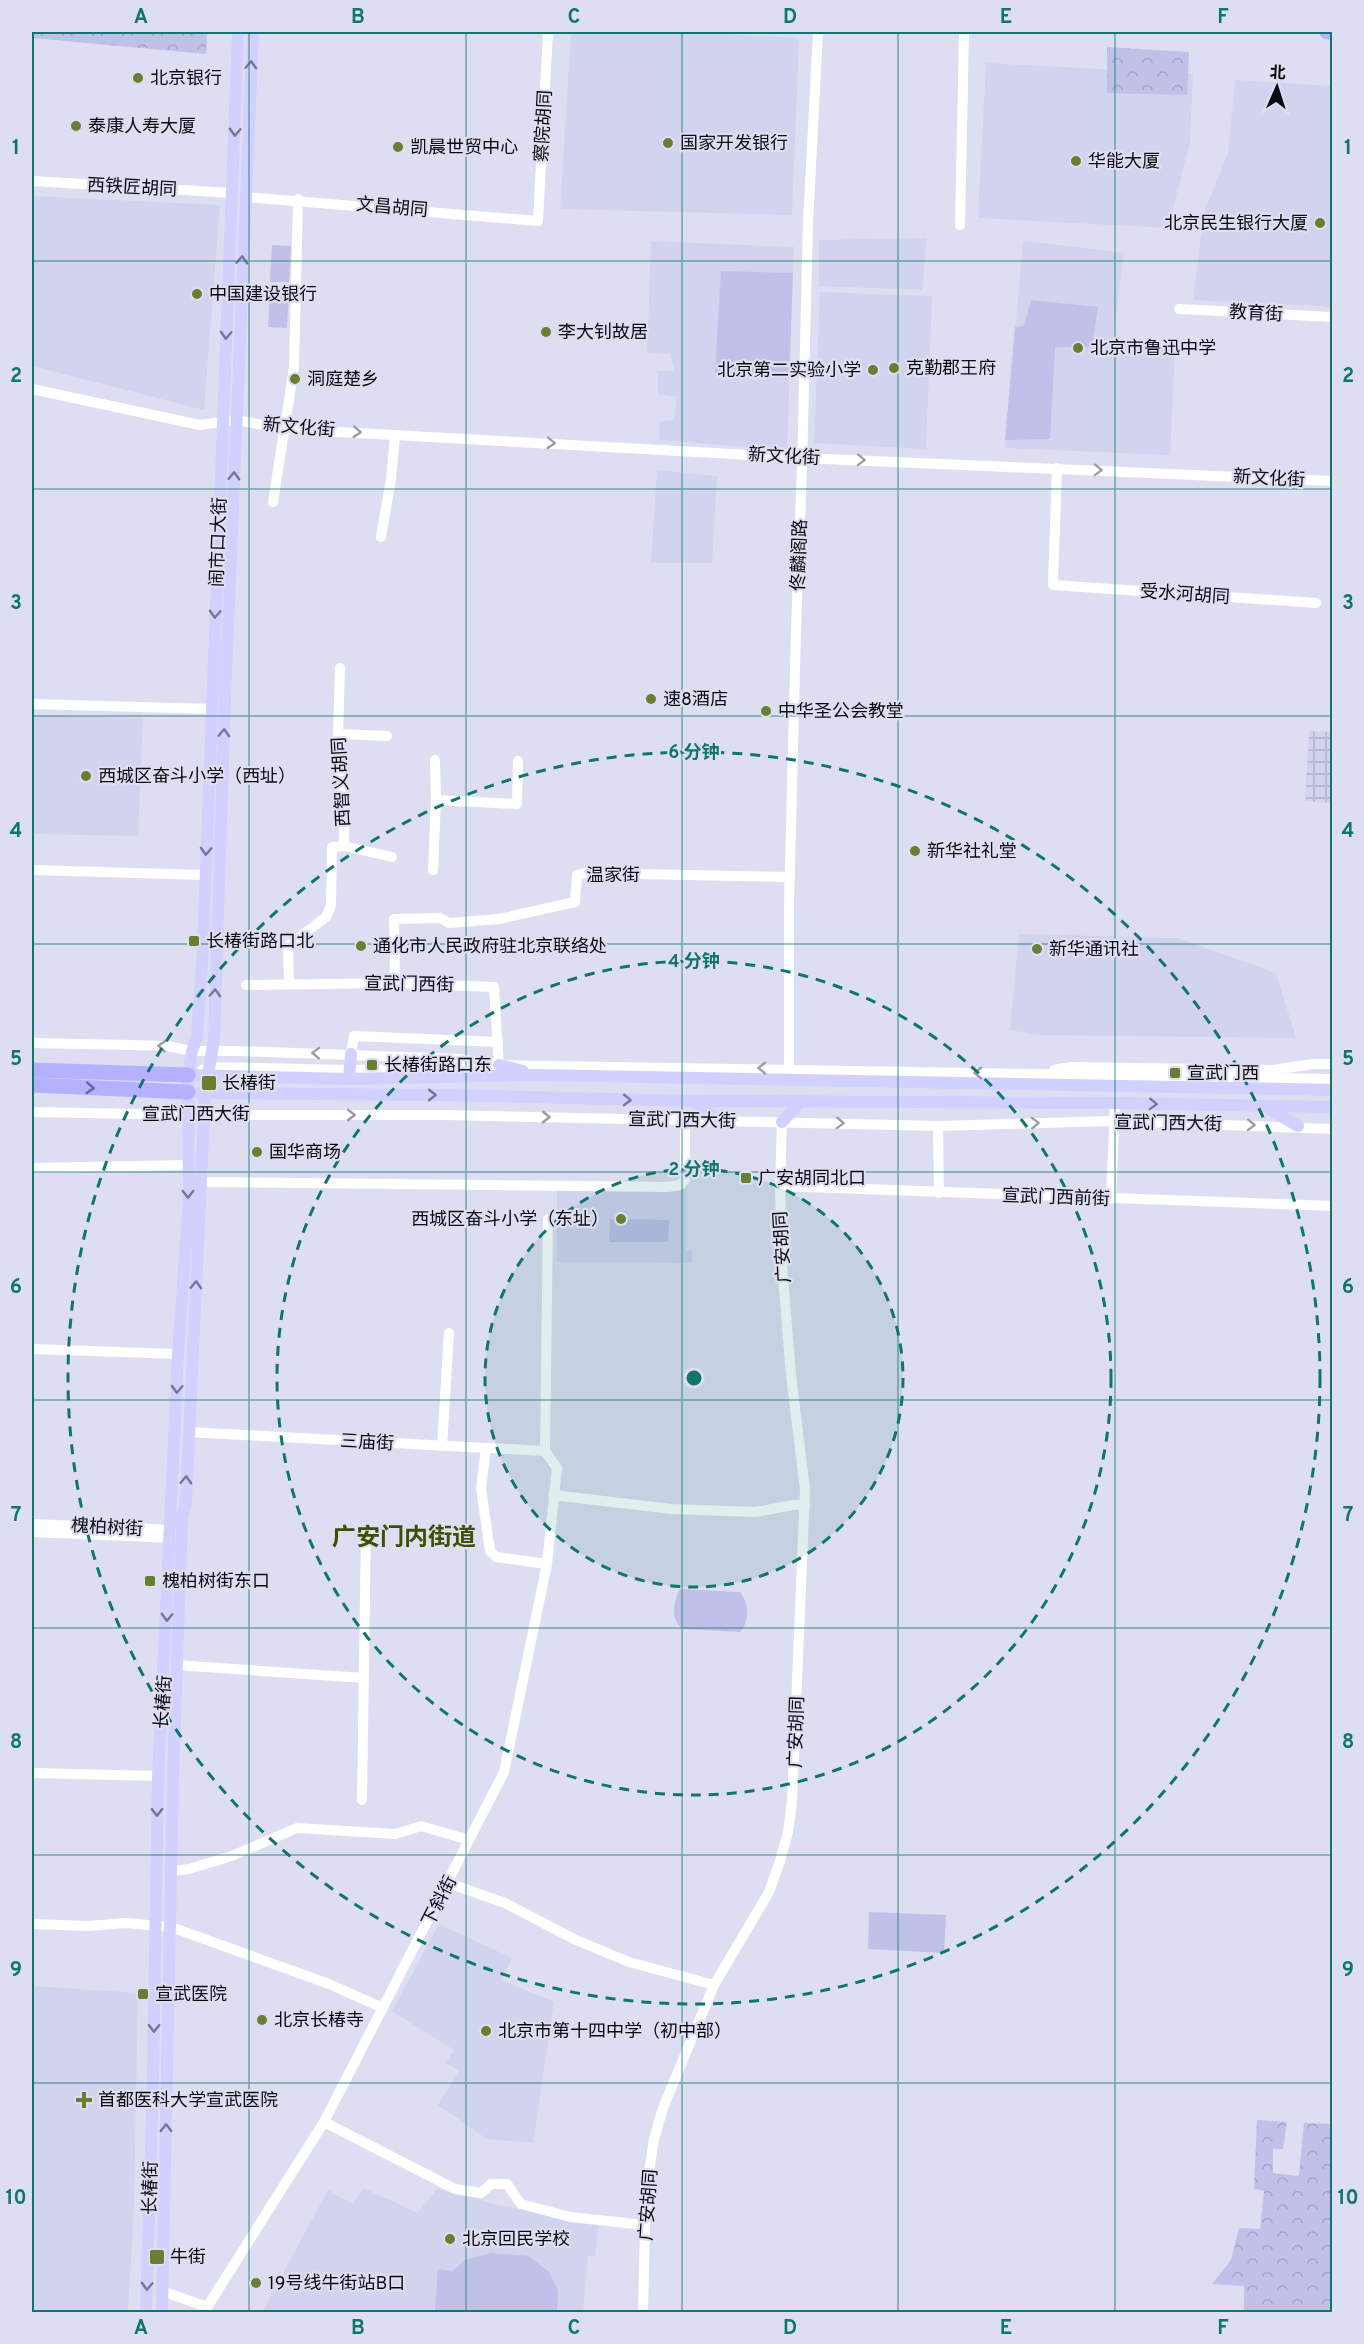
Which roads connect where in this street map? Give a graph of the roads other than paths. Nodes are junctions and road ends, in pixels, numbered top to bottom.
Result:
1 (238, 32) edge
2 (253, 32) edge
3 (549, 32) edge
4 (818, 32) edge
5 (964, 32) edge
6 (1327, 32) edge
7 (1332, 32) edge
8 (32, 181) edge
9 (232, 193) junction
10 (245, 196) junction
11 (298, 200) junction
12 (538, 221) joint
13 (960, 225) dead end
14 (1179, 309) dead end
15 (1332, 317) edge
16 (32, 389) edge
17 (236, 420) junction
18 (221, 422) junction
19 (286, 429) junction
20 (395, 435) junction
21 (802, 458) junction
22 (1057, 468) junction
23 (1332, 481) edge
24 (273, 502) dead end
25 (381, 537) dead end
26 (1316, 603) dead end
27 (340, 668) dead end
28 (32, 704) edge
29 (212, 709) junction
30 (338, 734) junction
31 (387, 735) dead end
32 (435, 760) dead end
33 (518, 761) dead end
34 (436, 800) junction
35 (344, 846) junction
36 (392, 857) dead end
37 (32, 870) edge
38 (433, 870) dead end
39 (204, 875) junction
40 (790, 877) junction
41 (395, 983) junction
42 (289, 984) junction
43 (246, 985) dead end
44 (498, 1042) junction
45 (32, 1043) edge
46 (192, 1051) junction
47 (211, 1052) junction
48 (351, 1054) junction
49 (1332, 1064) edge
50 (499, 1065) junction
51 (32, 1070) edge
52 (208, 1072) junction
53 (789, 1074) junction
54 (188, 1075) junction
55 (349, 1075) junction
56 (536, 1075) junction
57 (1036, 1079) junction
58 (1332, 1079) edge
59 (32, 1084) edge
60 (1332, 1090) edge
61 (188, 1092) junction
62 (205, 1093) junction
63 (693, 1101) junction
64 (801, 1101) junction
65 (1115, 1103) junction
66 (1266, 1107) junction
67 (1332, 1107) edge
68 (32, 1112) edge
69 (204, 1114) junction
70 (188, 1115) junction
71 (685, 1119) junction
72 (718, 1120) junction
73 (1113, 1121) junction
74 (782, 1122) junction
75 (938, 1126) junction
76 (1298, 1126) junction
77 (1332, 1129) edge
78 (188, 1165) junction
79 (32, 1168) edge
80 (201, 1182) junction
81 (780, 1186) junction
82 (939, 1193) junction
83 (1111, 1199) junction
84 (1332, 1206) edge
85 (548, 1219) dead end
86 (448, 1333) dead end
87 (32, 1349) edge
88 (178, 1354) junction
89 (188, 1432) junction
90 (442, 1446) junction
91 (486, 1448) junction
92 (545, 1451) junction
93 (553, 1495) junction
94 (805, 1505) junction
95 (32, 1524) edge
96 (366, 1529) dead end
97 (32, 1532) edge
98 (176, 1534) junction
99 (547, 1564) junction
100 (176, 1665) junction
101 (364, 1678) junction
102 (32, 1773) edge
103 (158, 1776) junction
104 (362, 1800) dead end
105 (469, 1840) junction
106 (171, 1871) junction
107 (448, 1883) junction
108 (32, 1924) edge
109 (156, 1925) junction
110 (171, 1927) junction
111 (714, 1984) junction
112 (383, 2008) junction
113 (324, 2122) junction
114 (645, 2225) junction
115 (162, 2291) junction
116 (206, 2310) edge
117 (146, 2313) edge
118 (162, 2313) edge
119 (643, 2313) edge

1 -> 9 main road, 闹市口大街
10 -> 2 main road, 闹市口大街
3 - 12 street, 察院胡同
4 - 21 street, 佟麟阁路
5 - 13 street
6 - 7 highway
8 - 9 street, 西铁匠胡同
9 -> 18 main road, 闹市口大街
10 - 11 street, 文昌胡同
17 -> 10 main road, 闹市口大街
11 - 12 street, 文昌胡同
11 - 19 street
14 - 15 street, 教育街
16 - 18 street, 新文化街
17 - 18 street, 新文化街
17 - 19 street, 新文化街
47 -> 17 main road, 闹市口大街
18 -> 29 main road, 闹市口大街
19 -> 20 street, 新文化街
19 - 24 street
20 -> 21 street, 新文化街
20 - 25 street
21 -> 22 street, 新文化街
21 - 40 street, 佟麟阁路
22 -> 23 street, 新文化街
22 - 26 street, 受水河胡同
27 - 30 street, 西智义胡同
28 - 29 street
29 -> 39 main road, 闹市口大街
30 - 31 street
30 - 35 street, 西智义胡同
32 - 34 street
33 - 34 street
34 - 38 street
35 - 36 street, 西智义胡同
35 - 42 street
37 - 39 street
39 - 46 main road, 闹市口大街
40 - 41 street, 温家街
40 - 53 street, 佟麟阁路
41 - 42 street, 宣武门西街
41 - 44 street, 宣武门西街
42 - 43 street, 宣武门西街
44 - 48 street
44 - 50 street, 宣武门西街
46 -> 45 street
46 - 47 street, 宣武门西大街
46 - 54 main road, 闹市口大街
48 -> 47 street, 宣武门西大街
47 - 52 main road, 闹市口大街
48 - 50 street, 宣武门西大街
48 - 55 main road
49 - 57 street, 宣武门西大街
53 -> 50 street, 宣武门西大街
50 - 55 street, 宣武门西大街
50 - 56 main road
51 - 54 highway
52 - 54 main road, 宣武门西大街
52 - 55 main road, 宣武门西大街
52 - 62 main road, 长椿街
53 - 56 main road, 宣武门西大街
57 -> 53 main road, 宣武门西大街
54 - 61 main road, 长椿街
55 - 56 main road, 宣武门西大街
57 - 58 street, 宣武门西大街
57 - 60 main road, 宣武门西大街
59 -> 61 highway, 宣武门西大街
61 - 62 main road, 宣武门西大街
61 - 70 main road, 长椿街
62 -> 63 main road, 宣武门西大街
62 - 69 main road, 长椿街
63 - 64 main road, 宣武门西大街
63 - 72 main road
64 - 65 main road, 宣武门西大街
64 - 74 main road
65 -> 66 main road, 宣武门西大街
65 - 73 street
66 - 67 main road, 宣武门西大街
66 - 76 main road
68 - 70 street, 宣武门西大街
69 - 70 street, 宣武门西大街
69 -> 71 street, 宣武门西大街
69 - 80 main road, 长椿街
70 - 78 main road, 长椿街
71 - 72 street, 宣武门西大街
71 - 80 street
72 - 74 street, 宣武门西大街
75 -> 73 street, 宣武门西大街
73 -> 76 street, 宣武门西大街
73 - 83 street
74 -> 75 street, 宣武门西大街
74 - 81 street, 广安胡同
75 - 82 street
76 - 77 street, 宣武门西大街
78 - 79 street
78 -> 88 main road, 长椿街
89 -> 80 main road, 长椿街
81 - 82 street, 宣武门西前街
81 - 94 street, 广安胡同
82 - 83 street, 宣武门西前街
83 - 84 street, 宣武门西前街
85 - 92 street
86 - 90 street
87 - 88 street
88 -> 98 main road, 长椿街
89 - 90 street, 三庙街
98 -> 89 main road, 长椿街
90 - 91 street, 三庙街
91 - 92 street, 三庙街
91 - 99 street
92 - 93 street, 下斜街
93 - 94 street
93 - 99 street, 下斜街
94 - 111 street, 广安胡同
95 - 98 street, 槐柏树街
96 - 101 street
97 - 98 street, 槐柏树街
98 - 100 main road, 长椿街
98 -> 103 main road, 长椿街
99 - 105 street, 下斜街
100 - 101 street
100 - 106 main road, 长椿街
101 - 104 street
102 - 103 street
103 -> 109 main road, 长椿街
105 - 106 street
105 - 107 street, 下斜街
106 - 110 main road, 长椿街
107 - 111 street
107 - 112 street, 下斜街
108 - 109 street
109 - 110 street
109 -> 117 main road, 长椿街
110 - 112 street
115 -> 110 main road, 长椿街
111 - 114 street, 广安胡同
112 - 113 street, 下斜街
113 - 114 street
113 - 116 street, 下斜街
114 - 119 street, 广安胡同
115 - 116 street
115 - 118 main road, 长椿街

